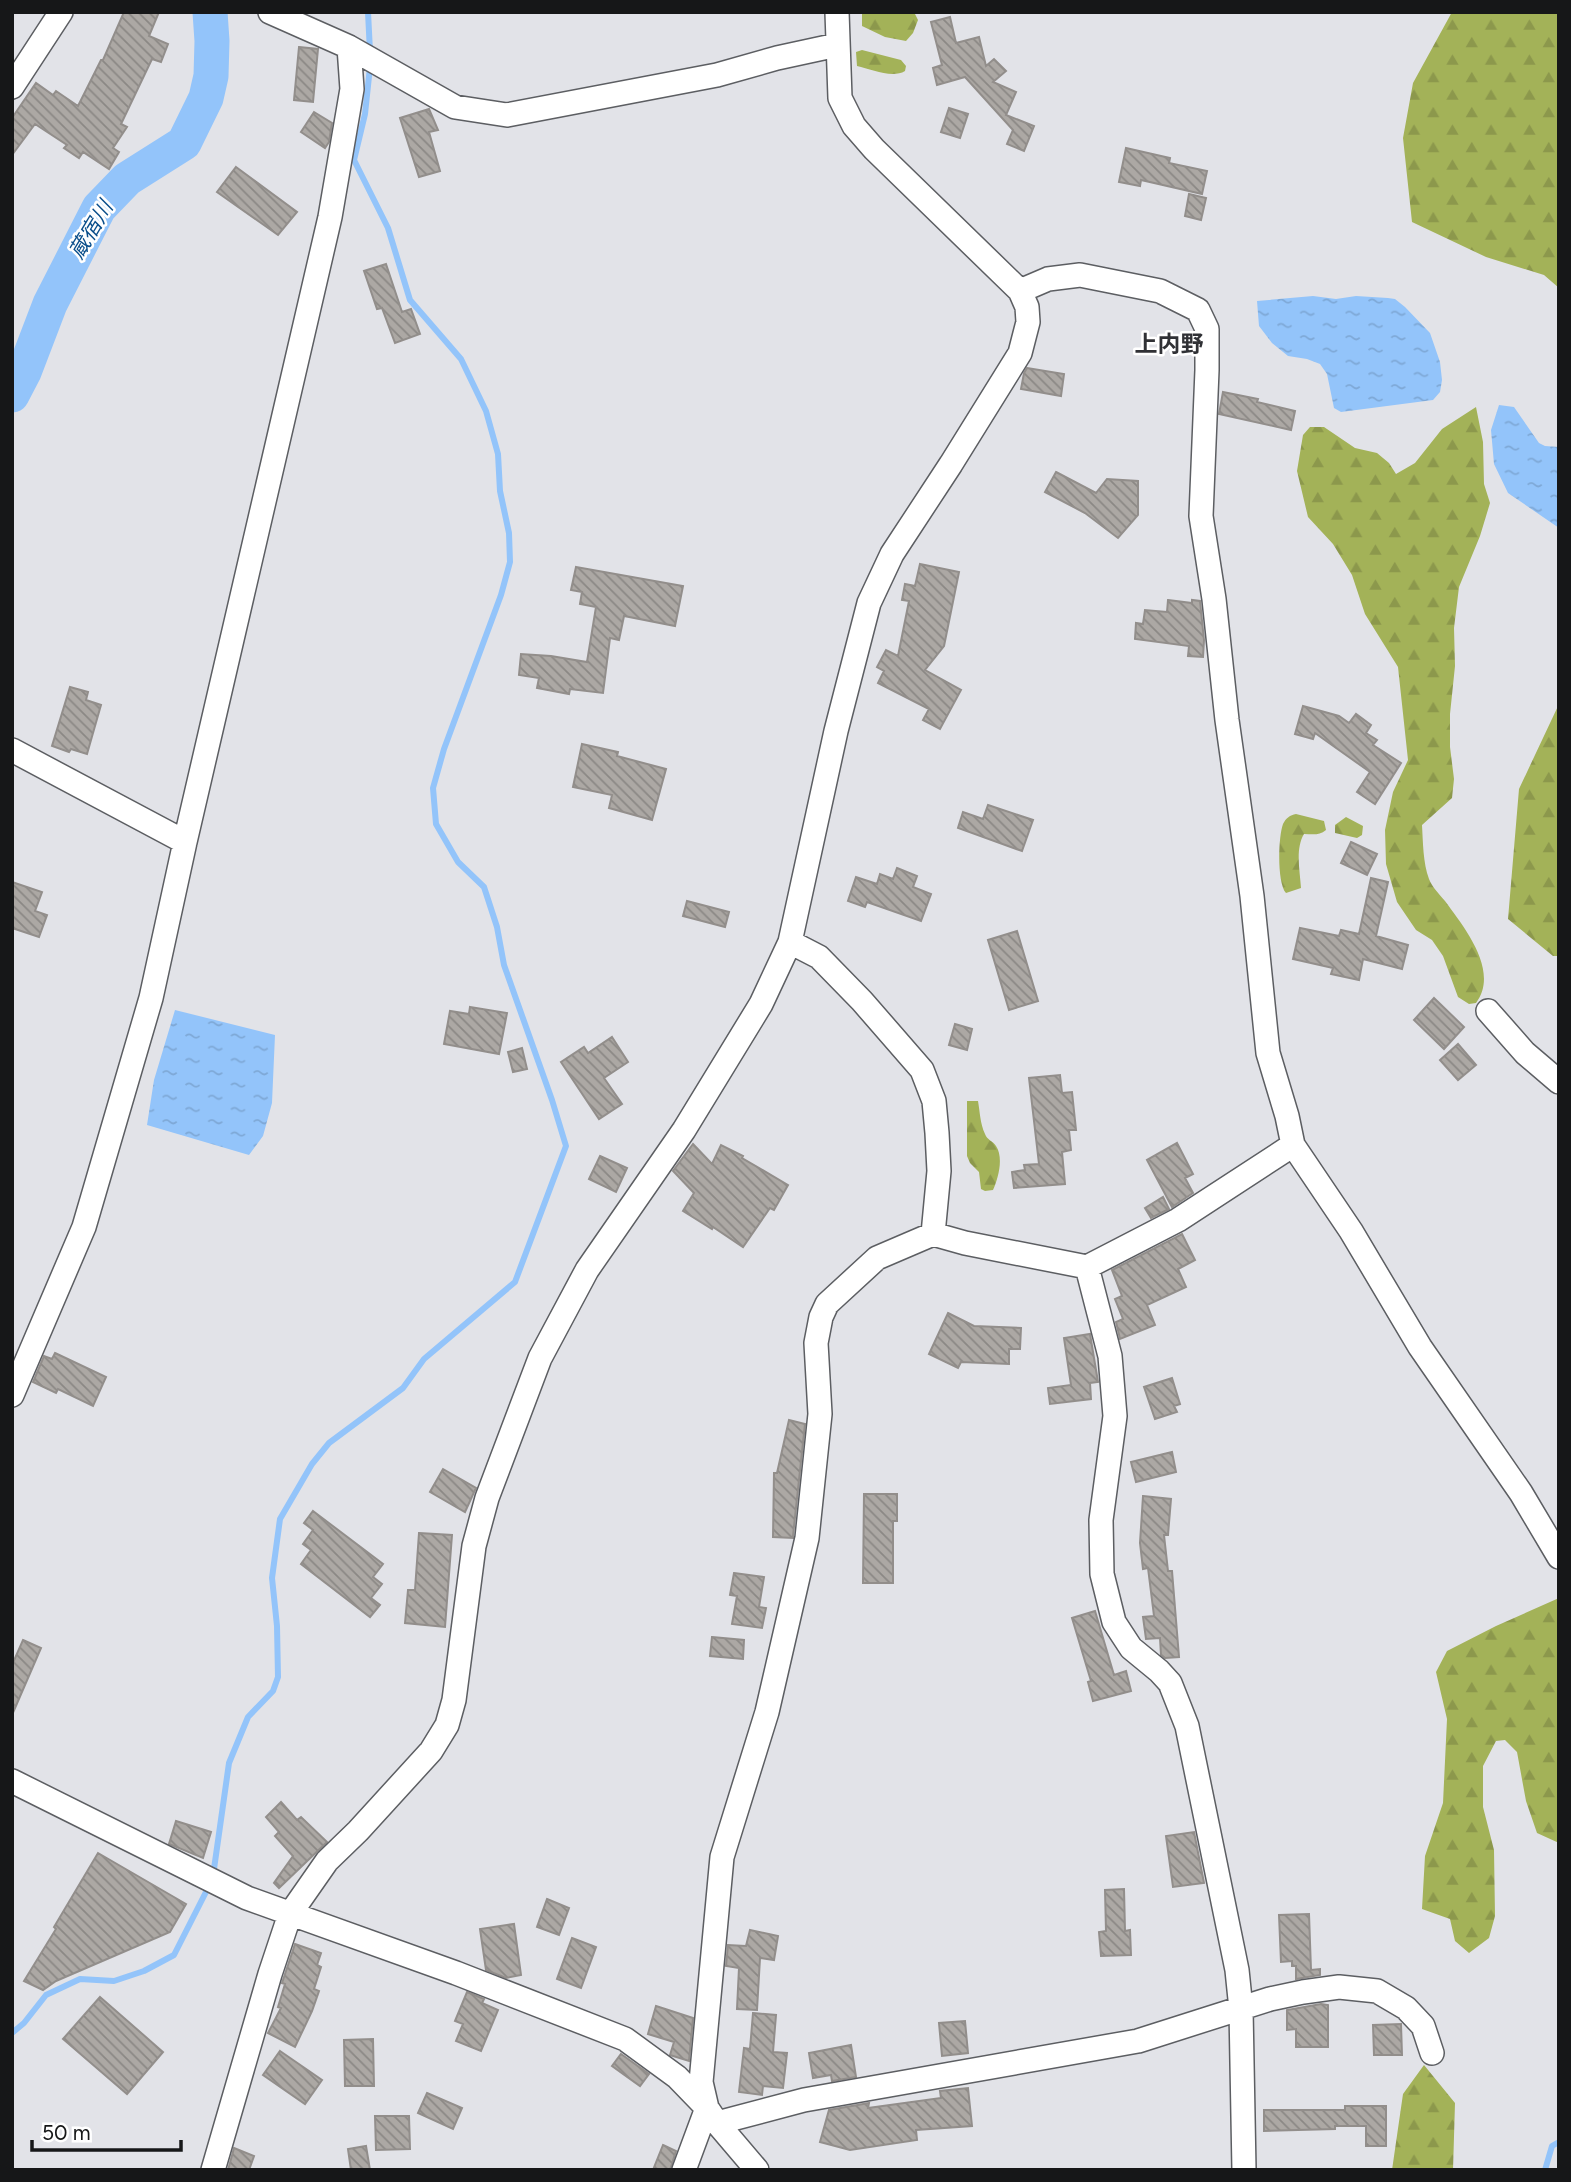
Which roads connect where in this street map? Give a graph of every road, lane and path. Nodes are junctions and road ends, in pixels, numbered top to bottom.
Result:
1 (61, 12) edge
2 (836, 12) edge
3 (271, 13) edge
4 (837, 44) junction
5 (349, 47) junction
6 (12, 87) edge
7 (1020, 291) junction
8 (12, 750) edge
9 (185, 842) junction
10 (790, 942) junction
11 (1488, 1011) dead end
12 (1559, 1082) edge
13 (1293, 1144) junction
14 (933, 1234) junction
15 (1087, 1267) junction
16 (12, 1395) edge
17 (1559, 1557) edge
18 (12, 1780) edge
19 (290, 1914) junction
20 (1241, 2009) junction
21 (1432, 2053) dead end
22 (712, 2115) junction
23 (213, 2170) edge
24 (684, 2170) edge
25 (757, 2170) edge
26 (1244, 2170) edge

1 - 6 street
2 - 4 street
3 - 5 street
4 - 5 street
4 - 7 street
5 - 9 street
7 - 10 street
7 - 13 street
8 - 9 street
9 - 16 street
10 - 14 street
10 - 19 street
11 - 12 street
13 - 15 street
13 - 17 street
14 - 15 street
14 - 22 street
15 - 20 street
18 - 19 street
19 - 22 street
19 - 23 street
20 - 21 street
20 - 22 street
20 - 26 street
22 - 24 street
22 - 25 street

